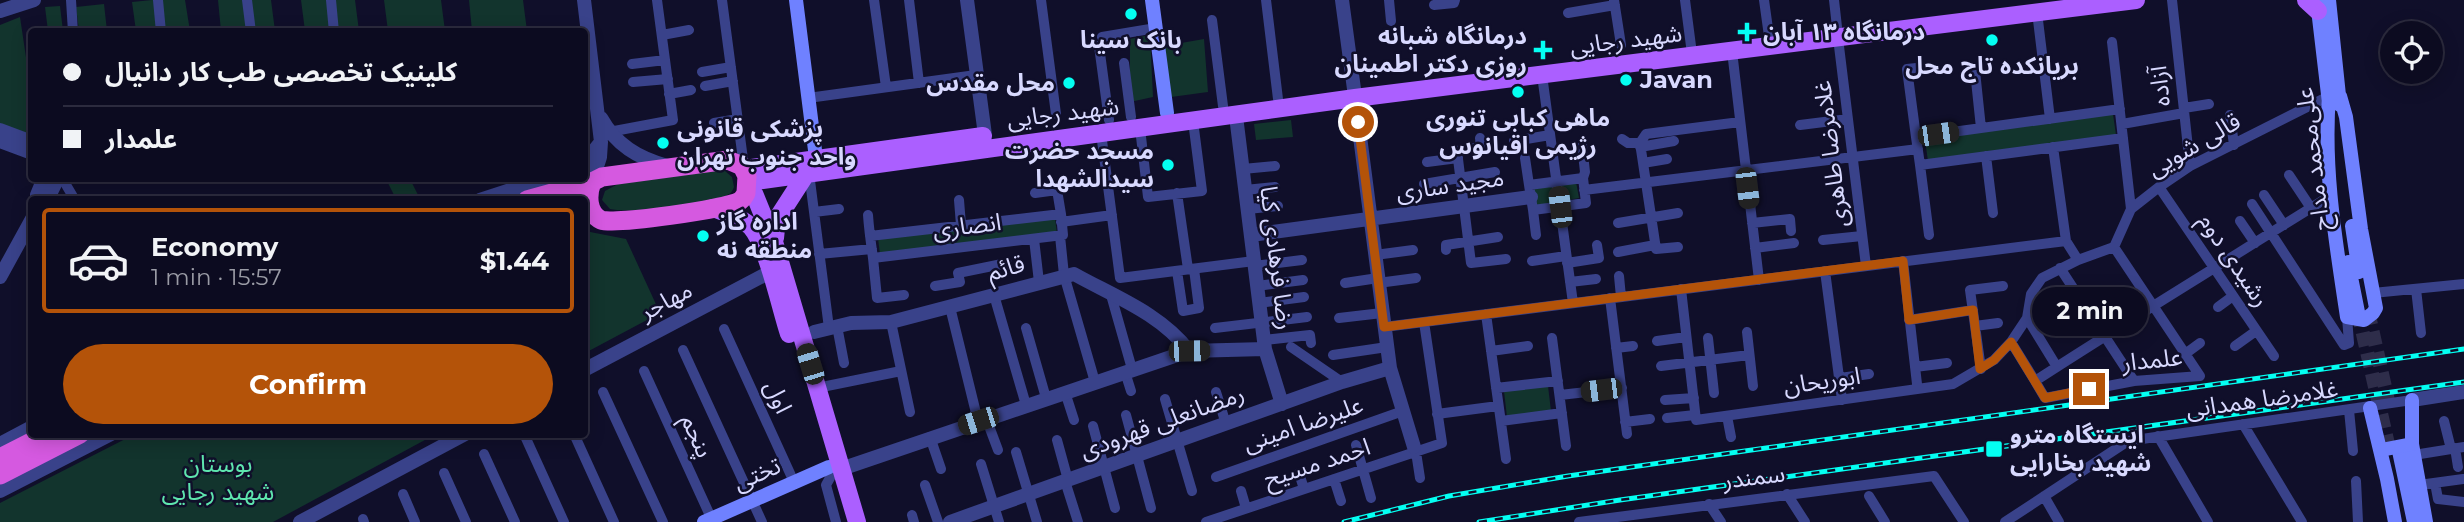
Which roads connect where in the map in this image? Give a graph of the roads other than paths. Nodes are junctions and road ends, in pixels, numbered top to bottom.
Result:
1 (34, 0) edge
2 (71, 0) edge
3 (158, 0) edge
4 (247, 0) edge
5 (331, 0) edge
6 (584, 0) edge
7 (657, 0) edge
8 (722, 0) edge
9 (796, 0) edge
10 (874, 0) edge
11 (909, 0) edge
12 (967, 0) edge
13 (1041, 0) edge
14 (1153, 0) edge
15 (1266, 0) edge
16 (1342, 0) edge
17 (1389, 0) edge
18 (1455, 0) edge
19 (1685, 0) edge
20 (1764, 0) edge
21 (1834, 0) edge
22 (2136, 0) edge
23 (2172, 0) edge
24 (1615, 3) edge
25 (2317, 3) edge
26 (1434, 5) dead end
27 (2040, 6) edge
28 (0, 11) edge
29 (1568, 13) dead end
30 (1212, 20) dead end
31 (1391, 21) dead end
32 (73, 28) edge
33 (162, 28) edge
34 (250, 28) edge
35 (334, 28) edge
36 (586, 28) edge
37 (1156, 28) junction
38 (689, 30) dead end
39 (1838, 32) junction
40 (662, 35) junction
41 (1769, 36) junction
42 (2112, 42) dead end
43 (1621, 45) dead end
44 (1691, 46) junction
45 (1732, 51) junction
46 (665, 60) junction
47 (1124, 63) dead end
48 (632, 64) dead end
49 (1926, 67) dead end
50 (731, 68) junction
51 (1975, 71) dead end
52 (702, 72) dead end
53 (976, 75) junction
54 (1542, 75) junction
55 (589, 77) edge
56 (667, 79) junction
57 (733, 81) junction
58 (633, 82) dead end
59 (919, 83) junction
60 (705, 86) dead end
61 (886, 88) junction
62 (691, 90) dead end
63 (669, 94) junction
64 (1354, 94) junction
65 (2334, 96) junction
66 (808, 98) junction
67 (1278, 99) junction
68 (2209, 104) dead end
69 (2120, 109) junction
70 (1229, 111) junction
71 (2184, 111) junction
72 (1056, 114) dead end
73 (2230, 115) dead end
74 (1168, 118) junction
75 (738, 119) junction
76 (1848, 119) junction
77 (2050, 119) junction
78 (1193, 121) junction
79 (1135, 122) junction
80 (1740, 122) junction
81 (714, 123) dead end
82 (2122, 124) junction
83 (1800, 125) dead end
84 (1105, 126) junction
85 (1981, 128) junction
86 (0, 130) edge
87 (1550, 135) junction
88 (605, 137) junction
89 (1480, 138) dead end
90 (2123, 138) junction
91 (1622, 139) dead end
92 (28, 140) edge
93 (0, 141) edge
94 (986, 141) junction
95 (1514, 141) dead end
96 (1674, 141) dead end
97 (1917, 143) junction
98 (1582, 145) dead end
99 (1640, 145) junction
100 (2234, 145) junction
101 (2053, 147) junction
102 (28, 152) edge
103 (1457, 154) junction
104 (1852, 156) junction
105 (1986, 156) junction
106 (588, 158) edge
107 (1525, 158) dead end
108 (1667, 159) dead end
109 (1427, 162) dead end
110 (1643, 163) junction
111 (1275, 166) dead end
112 (1920, 166) junction
113 (2190, 166) junction
114 (672, 167) junction
115 (810, 168) junction
116 (1243, 169) junction
117 (1745, 170) junction
118 (1495, 172) dead end
119 (2290, 175) dead end
120 (747, 177) junction
121 (1460, 179) junction
122 (1556, 181) junction
123 (1646, 182) junction
124 (1424, 184) dead end
125 (1583, 184) junction
126 (554, 185) edge
127 (1275, 187) dead end
128 (2159, 187) junction
129 (1245, 190) junction
130 (587, 191) edge
131 (1035, 193) dead end
132 (1177, 193) junction
133 (2263, 195) dead end
134 (500, 196) edge
135 (534, 196) edge
136 (2330, 196) junction
137 (1531, 197) junction
138 (959, 200) dead end
139 (2252, 204) dead end
140 (1278, 206) dead end
141 (1463, 206) junction
142 (1560, 207) junction
143 (713, 208) junction
144 (2311, 208) junction
145 (839, 209) dead end
146 (1248, 209) junction
147 (2132, 209) junction
148 (814, 212) junction
149 (1678, 213) dead end
150 (1993, 213) dead end
151 (868, 215) dead end
152 (1112, 215) junction
153 (1651, 217) junction
154 (1061, 218) junction
155 (593, 219) edge
156 (1370, 219) junction
157 (758, 221) junction
158 (2240, 221) dead end
159 (1618, 223) dead end
160 (1752, 223) junction
161 (961, 225) junction
162 (2284, 225) junction
163 (28, 226) edge
164 (1791, 231) dead end
165 (2270, 233) junction
166 (2191, 234) junction
167 (1251, 235) junction
168 (1536, 235) dead end
169 (1929, 235) dead end
170 (870, 236) junction
171 (1060, 236) junction
172 (1862, 236) junction
173 (1498, 237) dead end
174 (1034, 239) junction
175 (1823, 240) dead end
176 (2066, 240) junction
177 (2181, 241) dead end
178 (1468, 242) junction
179 (1794, 243) dead end
180 (2255, 243) junction
181 (775, 245) junction
182 (1597, 245) dead end
183 (966, 247) junction
184 (1655, 247) junction
185 (1678, 247) dead end
186 (2114, 247) junction
187 (1755, 248) junction
188 (1413, 250) dead end
189 (1446, 250) dead end
190 (1618, 252) dead end
191 (819, 254) junction
192 (872, 254) junction
193 (1375, 255) junction
194 (1567, 259) junction
195 (1302, 260) dead end
196 (1506, 260) dead end
197 (2078, 260) junction
198 (1532, 261) dead end
199 (1903, 261) junction
200 (1007, 263) dead end
201 (1254, 263) junction
202 (1866, 266) junction
203 (2060, 268) junction
204 (2214, 268) junction
205 (970, 270) junction
206 (1186, 270) junction
207 (1825, 271) junction
208 (770, 272) junction
209 (1064, 275) junction
210 (1619, 276) dead end
211 (0, 277) edge
212 (1416, 278) dead end
213 (1596, 279) dead end
214 (1759, 279) junction
215 (1303, 280) dead end
216 (1378, 280) junction
217 (1039, 282) junction
218 (1570, 282) junction
219 (1345, 283) dead end
220 (2464, 284) edge
221 (935, 286) dead end
222 (1257, 286) junction
223 (2003, 286) dead end
224 (1681, 289) junction
225 (2416, 289) junction
226 (2373, 293) junction
227 (904, 295) dead end
228 (994, 295) junction
229 (1111, 295) junction
230 (2233, 296) junction
231 (1304, 297) dead end
232 (1616, 298) junction
233 (1259, 303) junction
234 (1573, 303) junction
235 (2084, 303) junction
236 (2154, 306) junction
237 (950, 307) junction
238 (2218, 307) dead end
239 (1973, 310) junction
240 (2070, 312) dead end
241 (2357, 313) junction
242 (1486, 314) junction
243 (1307, 317) dead end
244 (1339, 318) dead end
245 (2027, 318) junction
246 (1383, 320) junction
247 (1909, 320) junction
248 (891, 322) junction
249 (1262, 322) junction
250 (1424, 322) junction
251 (1998, 323) dead end
252 (1975, 326) junction
253 (833, 327) junction
254 (1026, 328) dead end
255 (1215, 328) dead end
256 (724, 329) dead end
257 (1746, 331) dead end
258 (2256, 331) junction
259 (814, 332) dead end
260 (2421, 333) dead end
261 (1686, 337) junction
262 (2105, 337) junction
263 (1552, 338) dead end
264 (1708, 338) dead end
265 (1657, 341) dead end
266 (2011, 342) junction
267 (1311, 343) dead end
268 (2200, 343) dead end
269 (1265, 344) junction
270 (2235, 345) dead end
271 (1528, 346) dead end
272 (1633, 346) dead end
273 (1291, 347) dead end
274 (1387, 347) junction
275 (1616, 348) junction
276 (683, 350) dead end
277 (1189, 351) junction
278 (1491, 351) junction
279 (2185, 354) junction
280 (1333, 355) dead end
281 (1749, 355) junction
282 (2274, 356) dead end
283 (1710, 360) junction
284 (1689, 362) junction
285 (844, 363) dead end
286 (1947, 363) dead end
287 (1661, 366) dead end
288 (1915, 367) junction
289 (2057, 367) junction
290 (588, 368) edge
291 (1390, 368) junction
292 (1980, 369) junction
293 (644, 371) dead end
294 (901, 371) junction
295 (1128, 371) junction
296 (1869, 374) dead end
297 (1840, 378) junction
298 (1558, 381) junction
299 (2035, 381) junction
300 (2134, 381) junction
301 (1095, 382) junction
302 (1342, 382) junction
303 (1917, 384) dead end
304 (1753, 386) dead end
305 (817, 388) junction
306 (1496, 388) junction
307 (1622, 388) junction
308 (1131, 391) dead end
309 (603, 392) dead end
310 (1065, 392) junction
311 (1216, 392) dead end
312 (2464, 392) edge
313 (1714, 393) dead end
314 (1560, 395) junction
315 (1046, 398) junction
316 (1693, 398) junction
317 (1164, 399) dead end
318 (1665, 400) dead end
319 (1842, 400) junction
320 (2412, 400) junction
321 (1282, 404) junction
322 (1026, 405) junction
323 (1498, 406) junction
324 (2370, 408) junction
325 (2349, 410) junction
326 (1403, 411) junction
327 (910, 412) dead end
328 (1562, 413) junction
329 (1437, 414) junction
330 (1126, 415) dead end
331 (1727, 416) junction
332 (1696, 417) junction
333 (1667, 418) dead end
334 (1650, 419) dead end
335 (982, 420) junction
336 (1074, 420) dead end
337 (1500, 421) junction
338 (2444, 421) dead end
339 (1625, 422) junction
340 (1226, 424) junction
341 (2243, 424) junction
342 (1093, 426) dead end
343 (28, 429) edge
344 (1626, 434) dead end
345 (2158, 436) junction
346 (930, 437) junction
347 (1731, 437) dead end
348 (39, 438) edge
349 (72, 438) edge
350 (103, 438) edge
351 (458, 438) edge
352 (526, 438) edge
353 (576, 438) edge
354 (1057, 440) dead end
355 (1177, 441) junction
356 (0, 444) edge
357 (1356, 445) dead end
358 (1566, 446) dead end
359 (2457, 448) edge
360 (998, 450) dead end
361 (1415, 450) junction
362 (2399, 450) junction
363 (2353, 451) dead end
364 (1016, 452) dead end
365 (484, 454) dead end
366 (1137, 455) junction
367 (0, 458) edge
368 (1506, 459) dead end
369 (981, 464) dead end
370 (1104, 467) junction
371 (2458, 467) dead end
372 (941, 470) dead end
373 (1363, 470) junction
374 (834, 471) junction
375 (444, 473) dead end
376 (1299, 473) dead end
377 (0, 475) edge
378 (1216, 477) dead end
379 (1420, 478) dead end
380 (1334, 479) junction
381 (2463, 479) edge
382 (1067, 480) junction
383 (2356, 481) dead end
384 (794, 482) junction
385 (2435, 483) junction
386 (925, 485) dead end
387 (2419, 485) junction
388 (1304, 489) junction
389 (0, 491) edge
390 (1192, 491) dead end
391 (1241, 491) dead end
392 (403, 494) dead end
393 (1028, 494) junction
394 (1787, 494) junction
395 (1869, 496) dead end
396 (2044, 496) junction
397 (1371, 498) dead end
398 (752, 501) junction
399 (1341, 501) dead end
400 (2464, 502) edge
401 (1709, 504) junction
402 (994, 506) junction
403 (1151, 508) dead end
404 (1247, 508) junction
405 (1115, 509) dead end
406 (1629, 518) edge
407 (710, 521) edge
408 (300, 522) edge
409 (415, 522) edge
410 (466, 522) edge
411 (515, 522) edge
412 (564, 522) edge
413 (614, 522) edge
414 (663, 522) edge
415 (762, 522) edge
416 (836, 522) edge
417 (845, 522) edge
418 (857, 522) edge
419 (864, 522) edge
420 (938, 522) edge
421 (950, 522) edge
422 (999, 522) edge
423 (1037, 522) edge
424 (1078, 522) edge
425 (1206, 522) edge
426 (1579, 522) edge
427 (1721, 522) edge
428 (1805, 522) edge
429 (1885, 522) edge
430 (1964, 522) edge
431 (2005, 522) edge
432 (2059, 522) edge
433 (2208, 522) edge
434 (2302, 522) edge
435 (2358, 522) edge
436 (2395, 522) edge
437 (2406, 522) edge
438 (2414, 522) edge
439 (2426, 522) edge

1 - 28 street
2 - 32 street
3 - 33 street
4 - 34 street
5 - 35 street
6 - 36 street
7 - 40 street
8 - 50 street
9 - 66 main road
10 - 61 street
11 - 59 street
12 - 53 street
13 - 72 street
14 - 37 main road
15 - 67 street
16 - 64 street
17 - 31 street
18 - 26 street
19 - 44 street
20 - 41 street
21 - 39 street, غلامرضا طاهری
22 - 27 main road, شهید رجایی
23 - 71 street, آزاده
24 - 29 street
24 - 43 street
25 - 65 main road, علی‌محمد مداح
27 - 39 main road, شهید رجایی
27 - 77 street
30 - 70 street
37 - 74 main road
37 - 84 street
38 - 40 street
39 - 41 main road, شهید رجایی
39 - 45 main road, شهید رجایی
39 - 76 street, غلامرضا طاهری
40 - 46 street
41 - 44 main road, شهید رجایی
42 - 69 street
44 - 64 main road, شهید رجایی
45 - 54 main road, شهید رجایی
45 - 80 street
46 - 48 street
46 - 56 street
47 - 79 street
49 - 97 street
50 - 52 street
50 - 57 street
51 - 85 street
53 - 59 street
53 - 94 street
54 - 64 main road, شهید رجایی
54 - 87 street
55 - 88 street
56 - 58 street
56 - 63 street
57 - 60 street
57 - 75 street
59 - 61 street
61 - 66 street
62 - 63 street
63 - 88 street
64 - 67 main road, شهید رجایی
64 - 70 main road, شهید رجایی
64 - 156 street
65 - 100 street, قالی شویی
65 - 136 main road
65 - 226 main road
65 - 241 main road, علی‌محمد مداح
66 - 115 main road
67 - 70 main road, شهید رجایی
68 - 71 street
69 - 77 street
69 - 82 street
70 - 74 main road, شهید رجایی
70 - 78 main road, شهید رجایی
70 - 116 street, رضا فرهادی کیا
71 - 82 street
71 - 113 street, آزاده
73 - 100 street
74 - 78 main road, شهید رجایی
74 - 79 main road, شهید رجایی
75 - 81 street
75 - 120 street
76 - 83 street
76 - 104 street, غلامرضا طاهری
77 - 85 street
78 - 132 street
79 - 84 main road, شهید رجایی
79 - 132 street
80 - 99 street
80 - 117 street
82 - 90 street
84 - 94 main road, شهید رجایی
84 - 152 street
85 - 97 street
86 - 92 street
87 - 95 street
87 - 122 street
88 - 106 street
88 - 114 street
88 - 130 street
89 - 103 street
90 - 101 street
90 - 147 street
91 - 99 street
93 - 102 street
94 - 115 main road, شهید رجایی
96 - 99 street
97 - 104 street
97 - 112 street
98 - 125 street
99 - 110 street
100 - 113 street, قالی شویی
101 - 105 street
101 - 176 street
103 - 109 street
103 - 121 street
104 - 117 street
104 - 172 street, غلامرضا طاهری
105 - 112 street
105 - 150 street
107 - 137 street
108 - 110 street
110 - 123 street
111 - 116 street
112 - 169 street
113 - 128 street, قالی شویی
114 - 120 highway
114 - 130 highway
115 - 120 main road, شهید رجایی
115 - 148 street
115 - 181 main road
116 - 129 street, رضا فرهادی کیا
117 - 123 street
117 - 160 street
118 - 121 street
119 - 144 street
120 - 143 highway
120 - 157 main road
121 - 124 street
121 - 141 street
122 - 125 street
122 - 137 street
122 - 142 street
123 - 125 street
123 - 153 street
125 - 142 street
126 - 130 highway
126 - 134 street
126 - 135 highway
127 - 129 street
128 - 147 street, قالی شویی
128 - 166 street, رشیدی دوم
129 - 146 street, رضا فرهادی کیا
130 - 155 highway
131 - 154 street
132 - 206 street
133 - 162 street
136 - 144 street, علی‌محمد مداح
136 - 241 main road
137 - 141 street, مجید ساری
137 - 142 street
137 - 168 street
138 - 161 street
139 - 165 street
140 - 146 street
141 - 156 street, مجید ساری
141 - 178 street
142 - 194 street
143 - 155 highway
143 - 157 main road
144 - 162 street, علی‌محمد مداح
145 - 148 street
146 - 167 street, رضا فرهادی کیا
147 - 186 street, قالی شویی
148 - 191 street
149 - 153 street
151 - 170 street
152 - 154 street, انصاری
152 - 206 street
153 - 159 street
153 - 184 street
154 - 161 street, انصاری
154 - 171 street
156 - 167 street, مجید ساری
156 - 193 street
157 - 181 main road
157 - 208 main road
158 - 180 street
160 - 164 street
160 - 187 street
161 - 170 street, انصاری
162 - 165 street, علی‌محمد مداح
163 - 211 street
165 - 180 street, علی‌محمد مداح
165 - 241 street
166 - 177 street
166 - 204 street, رشیدی دوم
167 - 201 street, رضا فرهادی کیا
170 - 192 street
171 - 174 street, انصاری
171 - 209 street
172 - 175 street
172 - 202 street, غلامرضا طاهری
173 - 178 street
174 - 183 street, انصاری
174 - 217 street
176 - 197 street
176 - 199 street
178 - 189 street
178 - 196 street
179 - 187 street
180 - 204 street, علی‌محمد مداح
181 - 305 main road
182 - 194 street
183 - 192 street, انصاری
183 - 205 street
184 - 185 street
184 - 190 street
186 - 197 street
186 - 236 street
187 - 214 street
188 - 193 street
191 - 192 street, انصاری
191 - 253 street
192 - 227 street
193 - 216 street
194 - 198 street
194 - 218 street
195 - 201 street
197 - 203 street
199 - 202 street
199 - 247 street
200 - 205 street
201 - 206 street
201 - 222 street, رضا فرهادی کیا
202 - 207 street
203 - 235 street
203 - 245 street
204 - 230 street, رشیدی دوم
204 - 236 street, علی‌محمد مداح
205 - 221 street
207 - 214 street
207 - 297 street
208 - 290 street, مهاجر
208 - 374 main road
209 - 217 street, قائم
209 - 229 street, قائم
209 - 301 street
210 - 232 street
212 - 216 street
213 - 218 street
214 - 224 street
215 - 222 street
216 - 219 street
216 - 246 street
217 - 228 street, قائم
218 - 234 street
220 - 225 street
222 - 233 street, رضا فرهادی کیا
223 - 239 street
224 - 232 street
224 - 261 street
225 - 226 street
225 - 260 street
226 - 241 main road
228 - 237 street, قائم
228 - 322 street
229 - 277 street, قائم
229 - 295 street
230 - 238 street
230 - 258 street, رشیدی دوم
231 - 233 street
232 - 234 street
232 - 275 street
233 - 249 street, رضا فرهادی کیا
234 - 242 street
235 - 240 street
235 - 262 street
236 - 262 street, علی‌محمد مداح
236 - 279 street
237 - 248 street, قائم
237 - 335 street
239 - 247 street
239 - 252 street
242 - 250 street
242 - 278 street
243 - 249 street
244 - 246 street
245 - 266 street
245 - 289 street
246 - 250 street
246 - 274 street
247 - 288 street
248 - 253 street, قائم
248 - 294 street
249 - 255 street
249 - 269 street, رضا فرهادی کیا
250 - 329 street
251 - 252 street
252 - 292 street
253 - 259 street, قائم
253 - 285 street
254 - 315 street
256 - 384 street, اول
257 - 281 street
258 - 270 street
258 - 282 street, رشیدی دوم
261 - 265 street
261 - 284 street
262 - 289 street, علمدار
262 - 300 street
263 - 298 street
264 - 283 street
266 - 292 street
266 - 299 street
267 - 269 street
268 - 279 street
269 - 277 street
269 - 321 street, رضا فرهادی کیا
271 - 278 street
272 - 275 street
273 - 302 street
274 - 280 street
274 - 291 street
275 - 307 street
276 - 398 street
277 - 295 street
278 - 306 street
279 - 300 street, علمدار
281 - 283 street
281 - 304 street
283 - 284 street
283 - 313 street
284 - 287 street
284 - 316 street
286 - 288 street
288 - 303 street
289 - 299 street, علمدار
291 - 302 street, رمضانعلی قهرودی
291 - 326 street
292 - 319 street, ابوریحان
293 - 407 street, پنجم
294 - 305 street
294 - 327 street
295 - 301 street
295 - 308 street
296 - 297 street
297 - 319 street
298 - 306 street
298 - 314 street
299 - 300 street, علمدار
301 - 310 street
302 - 321 street, رمضانعلی قهرودی
305 - 374 main road
306 - 323 street
307 - 314 street
307 - 339 street
309 - 414 street
310 - 315 street
310 - 336 street
311 - 340 street
312 - 320 street, غلامرضا همدانی
314 - 328 street
315 - 322 street
316 - 318 street
316 - 332 street
317 - 355 street
319 - 331 street, ابوریحان
320 - 324 street, غلامرضا همدانی
320 - 362 main road
321 - 340 street, رمضانعلی قهرودی
322 - 335 street
323 - 329 street
323 - 337 street
324 - 325 street, غلامرضا همدانی
324 - 362 main road
325 - 341 street, غلامرضا همدانی
325 - 363 street
326 - 361 street
326 - 378 street, علیرضا امینی
328 - 337 street
328 - 358 street
329 - 361 street, احمد مسیح
330 - 366 street
331 - 332 street, ابوریحان
331 - 347 street
332 - 333 street
334 - 339 street
335 - 346 street
335 - 360 street
337 - 368 street
338 - 359 street
339 - 344 street
340 - 355 street, رمضانعلی قهرودی
341 - 345 street, غلامرضا همدانی
341 - 434 street
342 - 370 street
343 - 356 street
345 - 396 street, غلامرضا همدانی
345 - 433 street
346 - 372 street
346 - 374 street
348 - 367 highway
349 - 377 highway
350 - 389 street
351 - 408 street
352 - 412 street
353 - 413 street
354 - 382 street
355 - 366 street, رمضانعلی قهرودی
355 - 390 street
357 - 373 street
359 - 362 street
359 - 371 street
361 - 373 street, احمد مسیح
361 - 379 street
362 - 387 main road
362 - 436 main road
362 - 437 main road
362 - 438 main road
364 - 393 street
365 - 411 street
366 - 370 street, رمضانعلی قهرودی
366 - 403 street
369 - 402 street
370 - 382 street, رمضانعلی قهرودی
370 - 405 street
373 - 380 street, احمد مسیح
373 - 397 street
374 - 384 main road, تختی
374 - 416 street
374 - 417 main road
374 - 418 main road
374 - 419 street
375 - 410 street
376 - 388 street
380 - 388 street, احمد مسیح
380 - 399 street
381 - 385 street
382 - 393 street, رمضانعلی قهرودی
382 - 424 street
383 - 435 street
384 - 398 main road, تختی
385 - 387 street
385 - 400 street
386 - 420 street
387 - 439 main road
388 - 404 street, احمد مسیح
391 - 404 street
392 - 409 street
393 - 402 street, رمضانعلی قهرودی
393 - 423 street
394 - 401 street, سمندر
394 - 428 street
394 - 430 street, سمندر
395 - 429 street
396 - 431 street, غلامرضا همدانی
396 - 432 street
398 - 407 main road, تختی
398 - 415 street
401 - 406 street, سمندر
401 - 427 street
402 - 421 street, رمضانعلی قهرودی
402 - 422 street
404 - 425 street, احمد مسیح
406 - 426 street, سمندر

